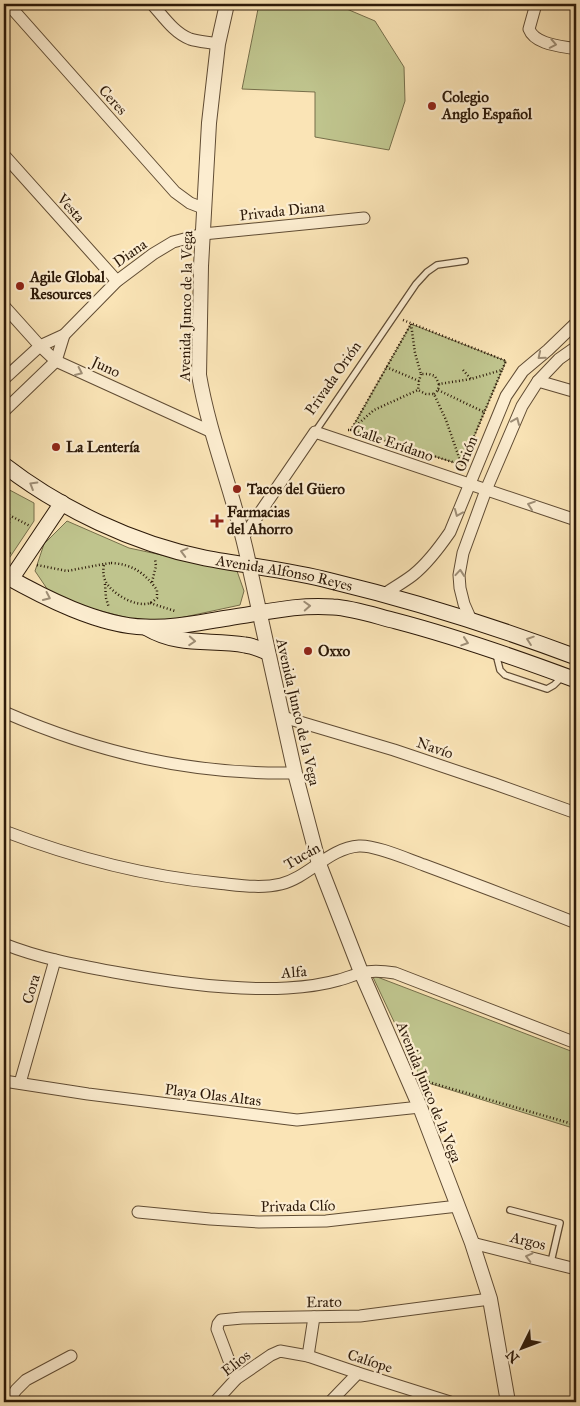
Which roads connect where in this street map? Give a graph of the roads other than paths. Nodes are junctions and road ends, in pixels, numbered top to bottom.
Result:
1 (8, 4) edge
2 (152, 4) edge
3 (227, 4) edge
4 (536, 4) edge
5 (218, 44) junction
6 (576, 49) edge
7 (4, 155) edge
8 (203, 208) junction
9 (364, 218) dead end
10 (203, 234) junction
11 (465, 261) dead end
12 (116, 281) junction
13 (4, 306) edge
14 (576, 322) edge
15 (64, 335) junction
16 (40, 346) junction
17 (576, 347) edge
18 (56, 361) junction
19 (4, 379) edge
20 (538, 381) junction
21 (576, 392) edge
22 (4, 411) edge
23 (212, 432) junction
24 (315, 432) junction
25 (4, 465) edge
26 (469, 485) junction
27 (486, 490) junction
28 (62, 503) junction
29 (576, 520) edge
30 (244, 536) junction
31 (248, 565) junction
32 (7, 577) edge
33 (383, 594) junction
34 (259, 613) junction
35 (471, 620) junction
36 (146, 628) junction
37 (267, 652) junction
38 (576, 657) edge
39 (570, 678) edge
40 (4, 712) edge
41 (283, 717) junction
42 (295, 773) junction
43 (576, 813) edge
44 (4, 831) edge
45 (319, 864) junction
46 (576, 923) edge
47 (4, 944) edge
48 (55, 960) junction
49 (361, 972) junction
50 (576, 1043) edge
51 (4, 1082) edge
52 (20, 1083) junction
53 (420, 1107) junction
54 (458, 1206) junction
55 (510, 1210) dead end
56 (138, 1212) dead end
57 (472, 1242) junction
58 (551, 1262) junction
59 (576, 1269) edge
60 (490, 1299) junction
61 (314, 1317) junction
62 (280, 1351) joint
63 (71, 1356) dead end
64 (308, 1356) junction
65 (358, 1373) junction
66 (236, 1380) junction
67 (8, 1402) edge
68 (215, 1402) edge
69 (330, 1402) edge
70 (445, 1402) edge
71 (508, 1402) edge

1 - 8 street, Ceres
2 - 5 street
3 - 5 street, Avenida Junco de la Vega
4 -> 6 street
5 - 8 street, Avenida Junco de la Vega
7 - 12 street, Vesta
8 - 10 street, Avenida Junco de la Vega
9 - 10 street, Privada Diana
10 - 12 street, Diana
10 - 23 street, Avenida Junco de la Vega
11 - 24 lane, Privada Orión
12 - 15 street, Diana
13 - 16 street, Juno
14 -> 26 street, Orión
15 - 16 street, Diana
15 - 18 street, Diana
16 - 18 street, Juno
16 - 19 street, Diana
17 - 20 street
18 - 22 street, Diana
18 -> 23 street, Juno
20 - 21 street
27 -> 20 street
23 - 30 street, Avenida Junco de la Vega
24 - 26 street, Calle Erídano
24 - 30 street, Privada Orión
28 -> 25 main road, Avenida Alfonso Reyes
26 - 27 street, Calle Erídano
26 -> 33 street, Orión
29 -> 27 street, Calle Erídano
35 -> 27 street
31 -> 28 main road, Avenida Alfonso Reyes
28 - 32 main road
30 - 31 street, Avenida Junco de la Vega
31 - 33 main road, Avenida Alfonso Reyes
31 - 34 street, Avenida Junco de la Vega
32 -> 36 main road, Avenida Alfonso Reyes
33 - 35 main road, Avenida Alfonso Reyes
34 - 36 main road, Avenida Alfonso Reyes
34 - 37 street, Avenida Junco de la Vega
34 -> 39 main road, Avenida Alfonso Reyes
38 -> 35 main road, Avenida Alfonso Reyes
36 -> 37 main road
37 - 41 street, Avenida Junco de la Vega
40 - 42 street
41 - 42 street, Avenida Junco de la Vega
41 - 43 street, Navío
42 - 45 street, Avenida Junco de la Vega
44 - 45 street, Tucán
45 - 46 street, Tucán
45 - 49 street, Avenida Junco de la Vega
47 - 48 street, Alfa
48 - 49 street, Alfa
48 - 52 street, Cora
49 - 50 street, Alfa
49 - 53 street, Avenida Junco de la Vega
51 - 52 street, Playa Olas Altas
52 - 53 street, Playa Olas Altas
53 - 54 street, Avenida Junco de la Vega
54 - 56 street, Privada Clío
54 - 57 street, Avenida Junco de la Vega
55 - 58 lane
58 -> 57 street, Argos
57 - 60 street, Avenida Junco de la Vega
58 - 59 street, Argos
60 - 61 street, Erato
60 - 71 street, Avenida Junco de la Vega
61 - 64 street
61 - 66 street, Erato
62 - 64 street, Calíope
62 - 66 street, Elios
63 - 67 street
64 - 65 street, Calíope
65 - 69 street
65 - 70 street, Calíope
66 - 68 street, Elios

